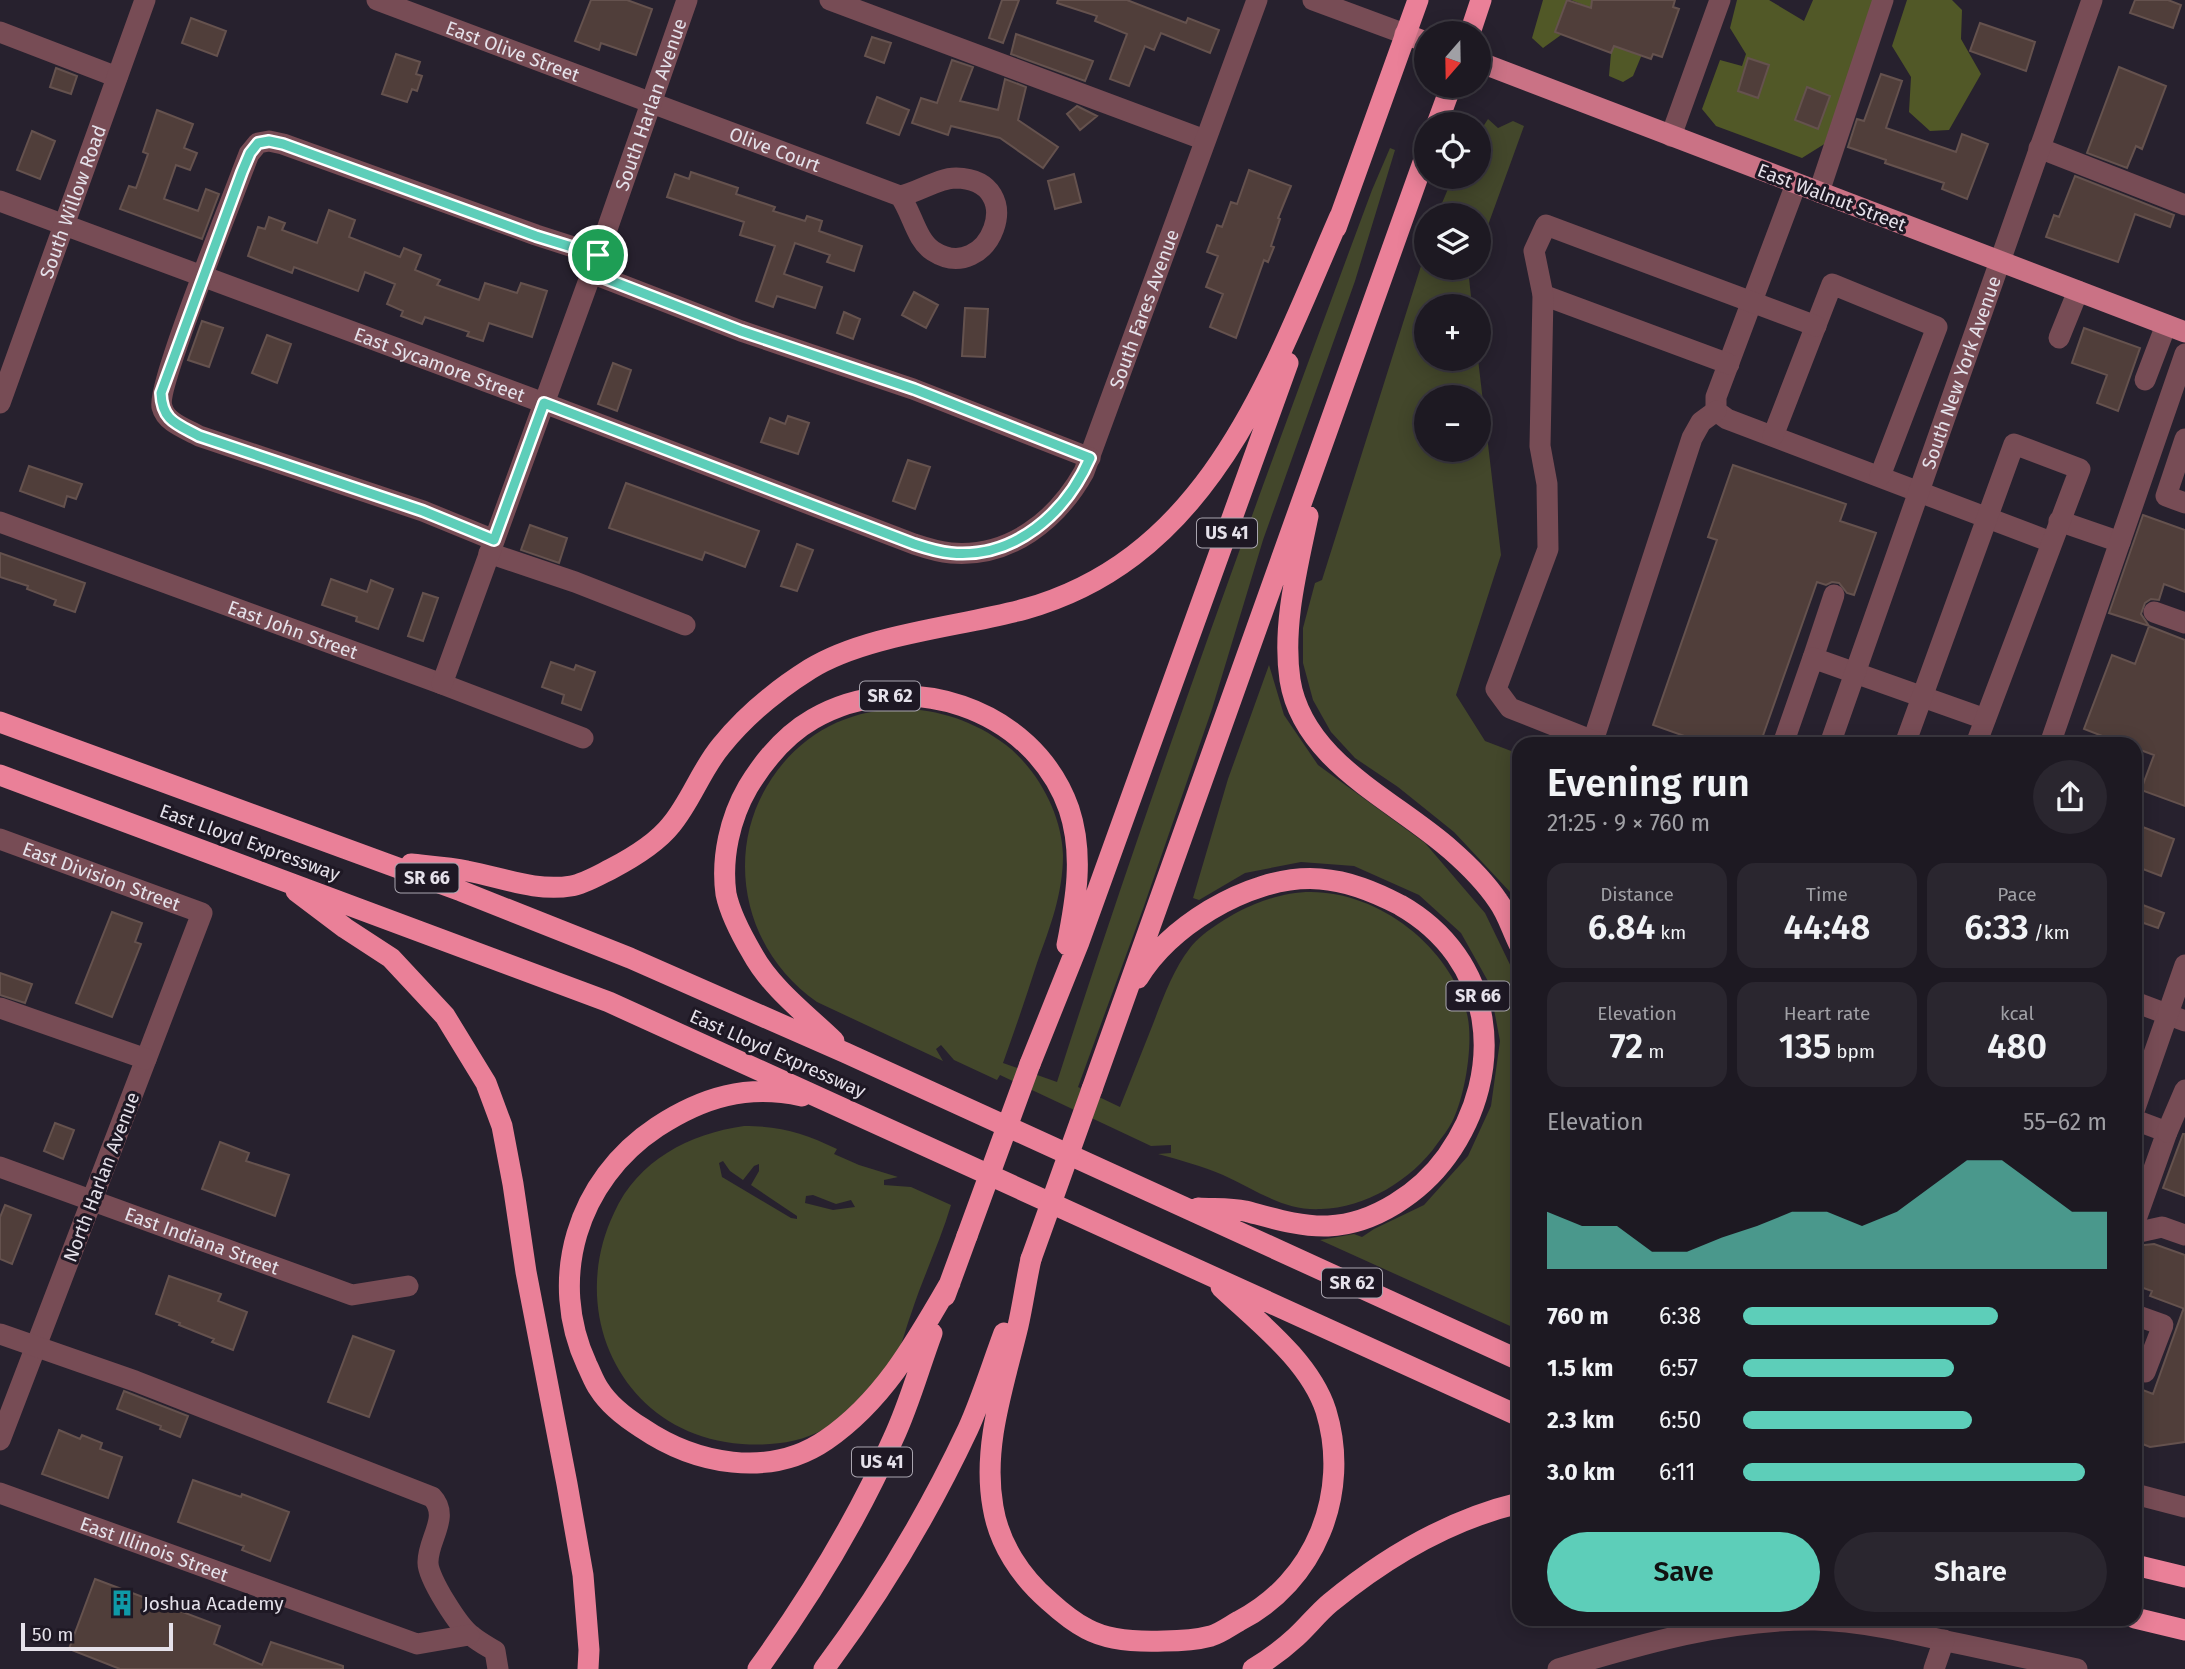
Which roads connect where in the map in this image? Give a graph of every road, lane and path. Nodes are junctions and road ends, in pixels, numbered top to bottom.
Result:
1 (145, 0) edge
2 (377, 0) edge
3 (687, 0) edge
4 (830, 0) edge
5 (1257, 0) edge
6 (1312, 0) edge
7 (1418, 0) edge
8 (1481, 0) edge
9 (1720, 0) edge
10 (1883, 0) edge
11 (2092, 0) edge
12 (1473, 21) edge
13 (0, 32) edge
14 (1405, 34) junction
15 (1414, 37) edge
16 (1491, 67) edge
17 (117, 77) junction
18 (651, 102) junction
19 (1671, 136) junction
20 (1205, 140) junction
21 (2039, 148) junction
22 (1796, 184) junction
23 (1414, 188) edge
24 (1819, 192) junction
25 (900, 196) junction
26 (0, 201) edge
27 (2185, 205) edge
28 (1340, 216) junction
29 (64, 225) junction
30 (1999, 261) junction
31 (594, 264) junction
32 (203, 277) junction
33 (2078, 291) junction
34 (1543, 295) junction
35 (1752, 301) junction
36 (1816, 326) junction
37 (2176, 328) edge
38 (2059, 338) dead end
39 (2185, 354) edge
40 (7, 363) edge
41 (1729, 364) junction
42 (2145, 380) dead end
43 (0, 403) edge
44 (544, 403) junction
45 (1716, 411) junction
46 (1773, 436) junction
47 (1325, 438) junction
48 (2185, 439) edge
49 (1090, 458) junction
50 (1880, 476) junction
51 (1920, 491) junction
52 (2185, 503) edge
53 (1988, 517) junction
54 (2059, 521) junction
55 (0, 522) edge
56 (2051, 542) junction
57 (2120, 542) junction
58 (491, 547) junction
59 (960, 553) joint
60 (1834, 595) dead end
61 (2154, 612) dead end
62 (2185, 623) edge
63 (685, 625) dead end
64 (1813, 658) junction
65 (1854, 674) junction
66 (442, 684) junction
67 (1922, 698) junction
68 (1984, 719) junction
69 (0, 722) edge
70 (1580, 737) edge
71 (1597, 737) edge
72 (1785, 737) edge
73 (1832, 737) edge
74 (1908, 737) edge
75 (1978, 737) edge
76 (2052, 737) edge
77 (583, 738) dead end
78 (0, 775) edge
79 (0, 839) edge
80 (375, 859) junction
81 (277, 877) junction
82 (202, 914) joint
83 (1512, 930) edge
84 (2185, 965) edge
85 (2142, 1005) edge
86 (1121, 1007) junction
87 (0, 1008) edge
88 (2176, 1018) edge
89 (846, 1053) junction
90 (146, 1059) junction
91 (1030, 1064) junction
92 (2185, 1090) edge
93 (2142, 1093) edge
94 (832, 1102) junction
95 (2142, 1123) edge
96 (2166, 1132) junction
97 (0, 1167) edge
98 (92, 1200) junction
99 (2142, 1202) edge
100 (1185, 1208) junction
101 (2142, 1231) edge
102 (2185, 1235) edge
103 (1031, 1259) junction
104 (1209, 1276) junction
105 (950, 1283) junction
106 (408, 1286) dead end
107 (2142, 1318) edge
108 (0, 1334) edge
109 (36, 1346) junction
110 (1512, 1357) edge
111 (2142, 1372) edge
112 (1512, 1413) edge
113 (0, 1440) edge
114 (0, 1493) edge
115 (2142, 1496) edge
116 (1512, 1505) edge
117 (2185, 1507) edge
118 (2142, 1567) edge
119 (2185, 1577) edge
120 (2142, 1620) edge
121 (1731, 1626) edge
122 (1871, 1626) edge
123 (2185, 1630) edge
124 (469, 1635) junction
125 (1944, 1640) junction
126 (498, 1669) edge
127 (588, 1669) edge
128 (758, 1669) edge
129 (824, 1669) edge
130 (1253, 1669) edge
131 (1558, 1669) edge
132 (1934, 1669) edge
133 (2077, 1669) edge

1 - 17 street, South Willow Road
2 - 18 street, East Olive Street
3 - 18 street, South Harlan Avenue
4 - 20 street
5 - 20 street, South Fares Avenue
6 - 14 street
7 - 14 highway, US 41
8 - 12 highway
9 - 19 street
10 - 24 street
11 - 21 street, South New York Avenue
13 - 17 street
14 - 15 main road
14 - 28 highway, US 41
16 - 19 main road, East Walnut Street
17 - 29 street, South Willow Road
18 - 25 street, Olive Court
18 - 31 street, South Harlan Avenue
19 - 22 main road, East Walnut Street
20 - 49 street, South Fares Avenue
21 - 27 street
21 - 30 street, South New York Avenue
22 - 24 main road, East Walnut Street
22 - 35 street
23 - 47 highway, US 41 / US 41
24 - 30 main road, East Walnut Street
25 - 25 street
26 - 29 street, East Sycamore Street
28 - 80 highway
28 - 91 highway, US 41
29 - 32 street, East Sycamore Street
29 - 40 street, South Willow Road
30 - 33 main road, East Walnut Street
30 - 51 street, South New York Avenue
31 - 32 street
31 - 44 street, South Harlan Avenue
31 - 49 street
32 - 44 street, East Sycamore Street
32 - 58 street
33 - 37 main road, East Walnut Street
33 - 38 street
34 - 35 street
34 - 41 street
34 - 70 street
35 - 36 street
35 - 41 street
36 - 46 street
36 - 50 street
37 - 42 street
39 - 57 street
40 - 43 street, South Willow Road
41 - 45 street
44 - 58 street, South Harlan Avenue
44 - 59 street, East Sycamore Street
45 - 46 street
45 - 71 street
46 - 50 street
47 - 83 highway
47 - 86 highway, US 41 / US 41
48 - 52 street
49 - 59 street, South Fares Avenue
50 - 51 street
51 - 53 street
51 - 65 street, South New York Avenue
53 - 54 street
53 - 56 street
53 - 67 street
54 - 56 street
54 - 57 street
55 - 66 street, East John Street
56 - 68 street
57 - 76 street
58 - 63 street
58 - 66 street, South Harlan Avenue
60 - 64 street
61 - 62 street
64 - 65 street
64 - 72 street
65 - 67 street
65 - 73 street, South New York Avenue
66 - 77 street, East John Street
67 - 68 street
67 - 74 street
68 - 75 street
69 - 80 highway, East Lloyd Expressway / SR 66
78 - 81 highway, East Lloyd Expressway
79 - 82 street, East Division Street
80 - 89 highway, East Lloyd Expressway / SR 66
81 - 94 highway, East Lloyd Expressway
81 - 127 highway
82 - 90 street, North Harlan Avenue
84 - 88 street
85 - 88 street
86 - 100 highway, SR 66
86 - 103 highway, US 41 / US 41, bridge
87 - 90 street
88 - 93 street
89 - 91 highway, SR 62
89 - 100 highway, East Lloyd Expressway / SR 62
90 - 98 street, North Harlan Avenue
91 - 105 highway, US 41, bridge
92 - 96 street
94 - 104 highway, East Lloyd Expressway
94 - 105 highway
95 - 96 street
96 - 99 street
97 - 98 street, East Indiana Street
98 - 106 street, East Indiana Street
98 - 109 street, North Harlan Avenue
100 - 110 highway, East Lloyd Expressway / SR 62
101 - 102 street
103 - 104 highway
103 - 129 highway, US 41
104 - 112 highway, East Lloyd Expressway
105 - 128 highway, US 41
107 - 111 street
108 - 109 street
109 - 113 street, North Harlan Avenue
109 - 124 street
114 - 124 street, East Illinois Street
115 - 117 street
116 - 130 highway
118 - 119 highway
120 - 123 highway
121 - 131 street
122 - 125 street
124 - 126 street
125 - 132 street
125 - 133 street

